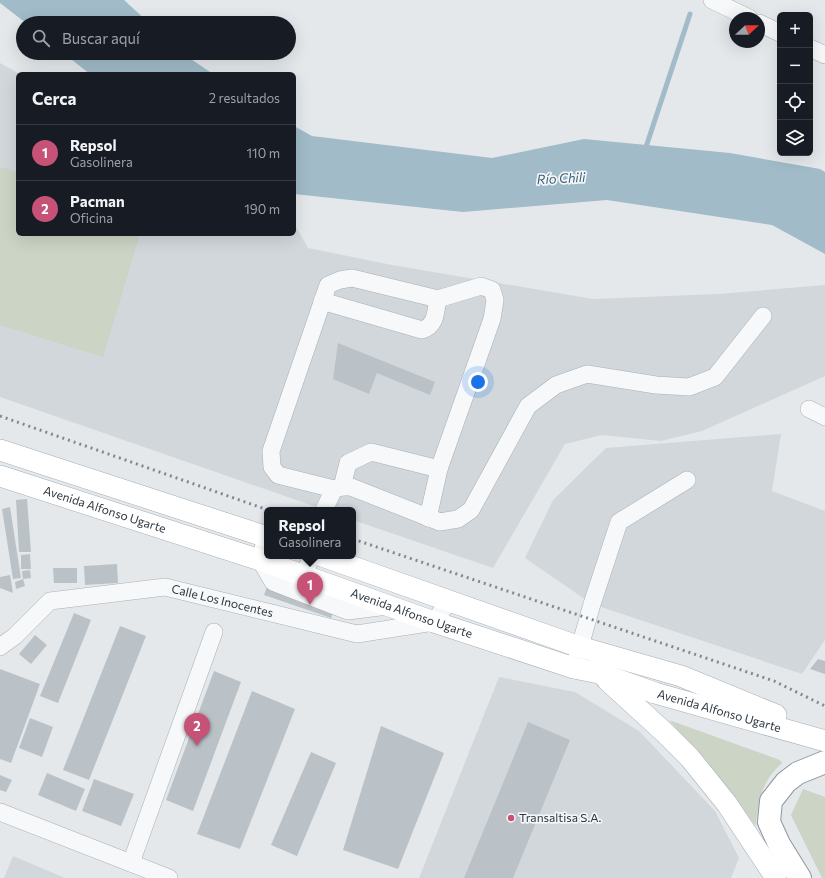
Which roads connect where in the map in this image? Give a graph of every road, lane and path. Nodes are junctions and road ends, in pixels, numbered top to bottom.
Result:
1 (712, 0) edge
2 (737, 12) edge
3 (765, 26) edge
4 (777, 32) edge
5 (813, 49) edge
6 (825, 55) edge
7 (438, 299) junction
8 (322, 301) junction
9 (763, 316) dead end
10 (809, 409) dead end
11 (825, 417) edge
12 (0, 450) edge
13 (440, 469) junction
14 (0, 476) edge
15 (687, 480) dead end
16 (338, 488) junction
17 (326, 507) edge
18 (428, 518) junction
19 (264, 536) edge
20 (264, 547) edge
21 (330, 559) edge
22 (260, 560) junction
23 (308, 566) edge
24 (449, 601) junction
25 (390, 606) junction
26 (434, 622) junction
27 (214, 632) dead end
28 (0, 647) edge
29 (580, 647) junction
30 (574, 668) junction
31 (599, 673) junction
32 (681, 676) junction
33 (655, 693) junction
34 (665, 733) junction
35 (825, 735) edge
36 (825, 741) edge
37 (825, 762) edge
38 (0, 813) edge
39 (132, 863) junction
40 (169, 878) edge
41 (776, 878) edge
42 (800, 878) edge

1 - 2 street
3 - 4 street
5 - 6 street
7 - 8 street
7 - 8 street
7 - 13 street
8 - 16 street
9 - 18 street
10 - 11 street
12 - 19 main road, Avenida Alfonso Ugarte
13 - 16 street
13 - 18 street
14 - 22 main road, Avenida Alfonso Ugarte
15 - 29 street
16 - 17 street
16 - 18 street
20 - 22 street
21 - 24 main road, Avenida Alfonso Ugarte
22 - 23 main road, Avenida Alfonso Ugarte
22 - 25 street
23 - 25 main road, Avenida Alfonso Ugarte
24 - 26 street
24 - 29 main road, Avenida Alfonso Ugarte
25 - 26 main road, Avenida Alfonso Ugarte
26 - 28 street, Calle Los Inocentes
26 - 30 main road, Avenida Alfonso Ugarte
27 - 39 street
29 - 30 street
29 - 32 main road, Avenida Alfonso Ugarte
30 - 31 main road, Avenida Alfonso Ugarte
31 - 33 main road, Avenida Alfonso Ugarte
31 - 34 main road
32 - 33 main road
32 - 35 main road, Avenida Alfonso Ugarte
33 - 34 main road
33 - 36 main road, Avenida Alfonso Ugarte
34 - 41 main road
37 - 42 highway
38 - 39 street
39 - 40 street

